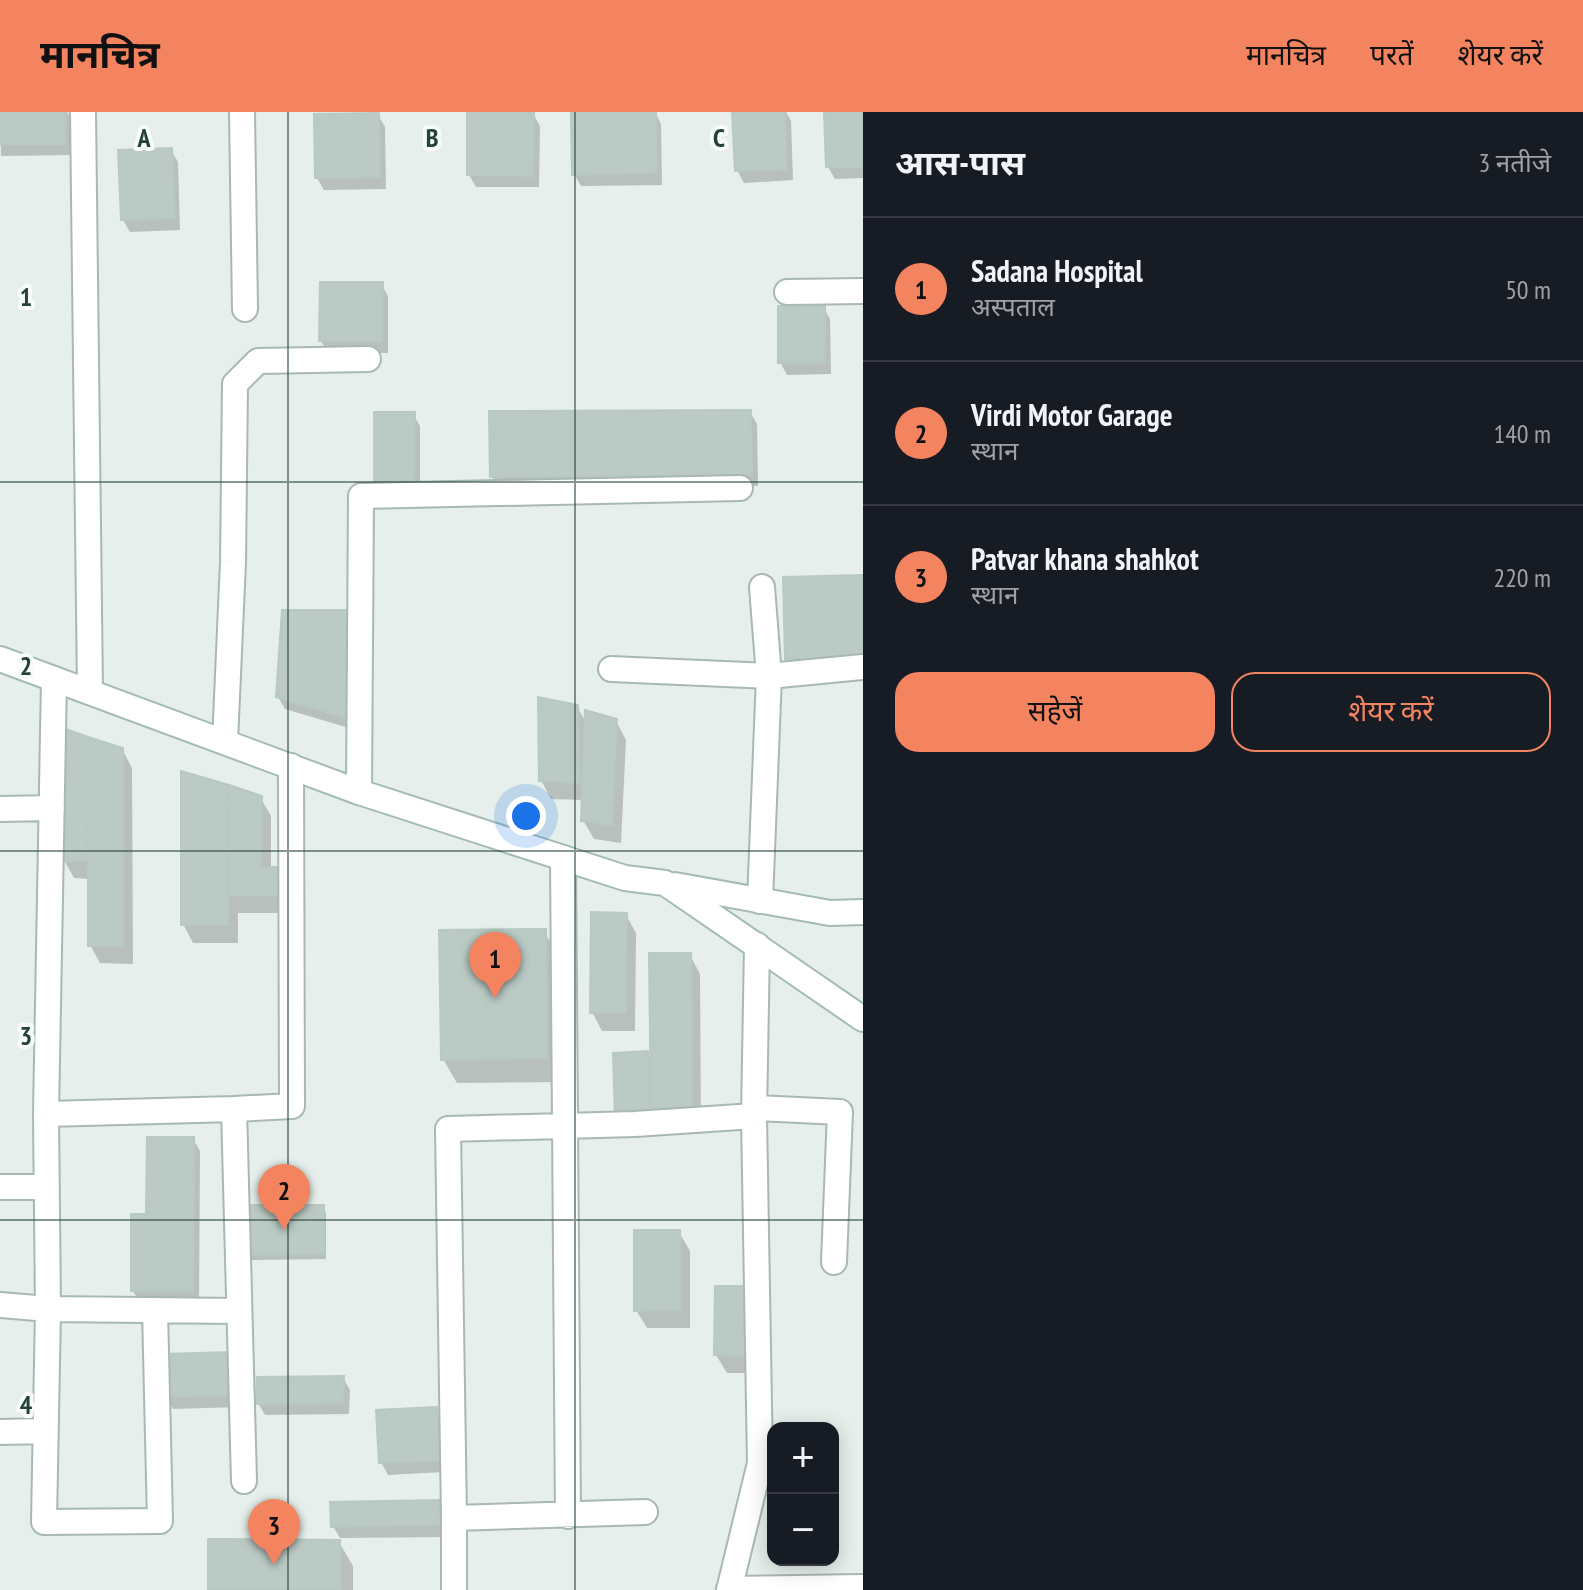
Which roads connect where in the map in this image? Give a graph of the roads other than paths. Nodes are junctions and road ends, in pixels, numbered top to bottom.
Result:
1 (83, 112) edge
2 (242, 112) edge
3 (863, 291) edge
4 (787, 292) dead end
5 (245, 309) dead end
6 (368, 359) dead end
7 (740, 488) dead end
8 (762, 587) dead end
9 (0, 659) edge
10 (863, 667) edge
11 (611, 669) dead end
12 (769, 676) junction
13 (54, 679) junction
14 (90, 692) junction
15 (225, 742) junction
16 (291, 766) junction
17 (359, 792) junction
18 (52, 808) junction
19 (0, 809) edge
20 (563, 858) junction
21 (665, 883) junction
22 (760, 901) junction
23 (863, 912) edge
24 (757, 945) junction
25 (863, 1019) edge
26 (234, 1109) junction
27 (754, 1112) junction
28 (46, 1114) junction
29 (565, 1127) junction
30 (0, 1187) edge
31 (47, 1187) junction
32 (834, 1262) dead end
33 (0, 1305) edge
34 (48, 1309) junction
35 (155, 1310) junction
36 (239, 1311) junction
37 (45, 1431) junction
38 (0, 1432) edge
39 (244, 1481) dead end
40 (645, 1512) dead end
41 (568, 1516) junction
42 (454, 1518) junction
43 (863, 1587) edge
44 (454, 1590) edge
45 (729, 1590) edge

1 - 14 street
2 - 5 street
3 - 4 street
6 - 15 street
7 - 17 street
8 - 12 street
9 - 13 street
10 - 12 street
11 - 12 street
12 - 22 street
13 - 14 street
13 - 18 street
14 - 15 street
15 - 16 street
16 - 17 street
16 - 26 street
17 - 20 street
18 - 19 street
18 - 28 street
20 - 21 street
20 - 29 street
21 - 22 street
21 - 24 street
22 - 23 street
24 - 25 street
24 - 27 street
26 - 28 street
26 - 36 street
27 - 29 street
27 - 32 street
27 - 45 street
28 - 31 street
29 - 41 street
29 - 42 street
30 - 31 street
31 - 34 street
33 - 34 street
34 - 35 street
34 - 37 street
35 - 36 street
35 - 37 street
36 - 39 street
37 - 38 street
40 - 41 street
41 - 42 street
42 - 44 street
43 - 45 street

